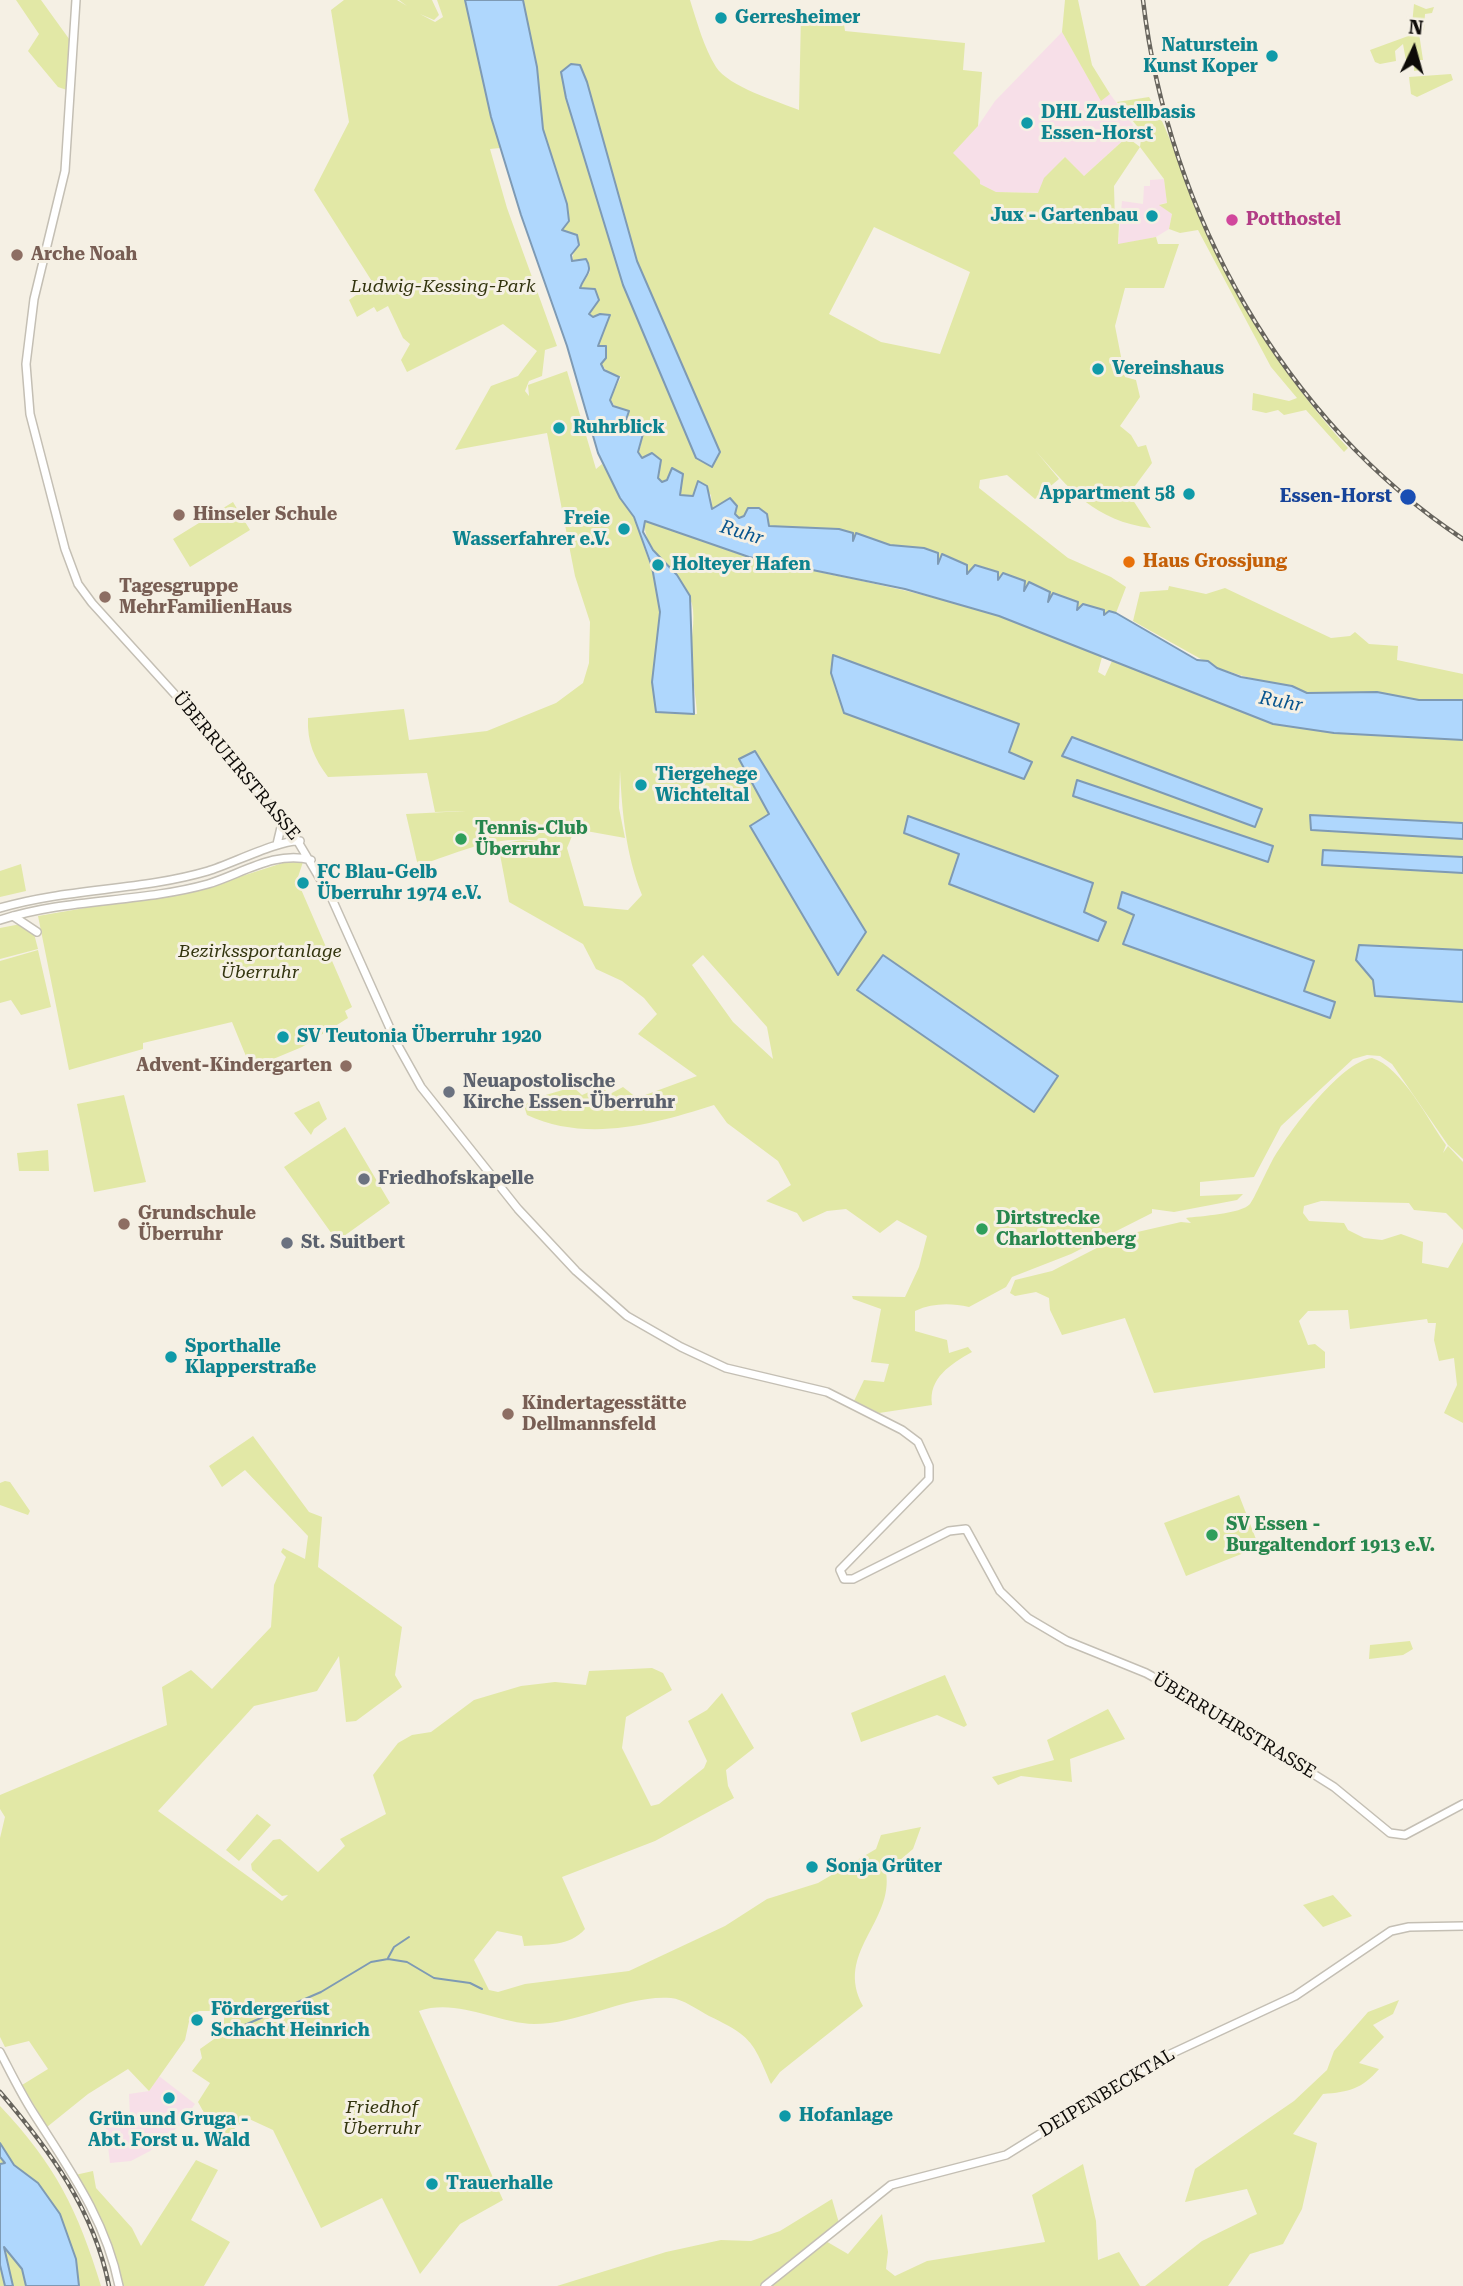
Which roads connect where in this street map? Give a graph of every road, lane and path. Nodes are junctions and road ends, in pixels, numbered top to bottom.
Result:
1 (76, 0) edge
2 (283, 819) junction
3 (300, 842) junction
4 (277, 844) junction
5 (282, 858) junction
6 (311, 860) junction
7 (0, 908) edge
8 (12, 916) junction
9 (0, 920) edge
10 (37, 932) dead end
11 (1463, 1804) edge
12 (1463, 1926) edge
13 (0, 2052) edge
14 (119, 2286) edge
15 (765, 2286) edge

1 - 2 main road, ÜBERRUHRSTRASSE
2 - 3 main road, ÜBERRUHRSTRASSE
2 - 4 main road
3 - 4 main road
3 - 5 main road
3 - 6 main road, ÜBERRUHRSTRASSE
4 - 7 main road
5 - 6 main road
5 - 8 main road
6 - 11 main road, ÜBERRUHRSTRASSE
8 - 9 main road
8 - 10 main road
12 - 15 main road, DEIPENBECKTAL
13 - 14 main road

